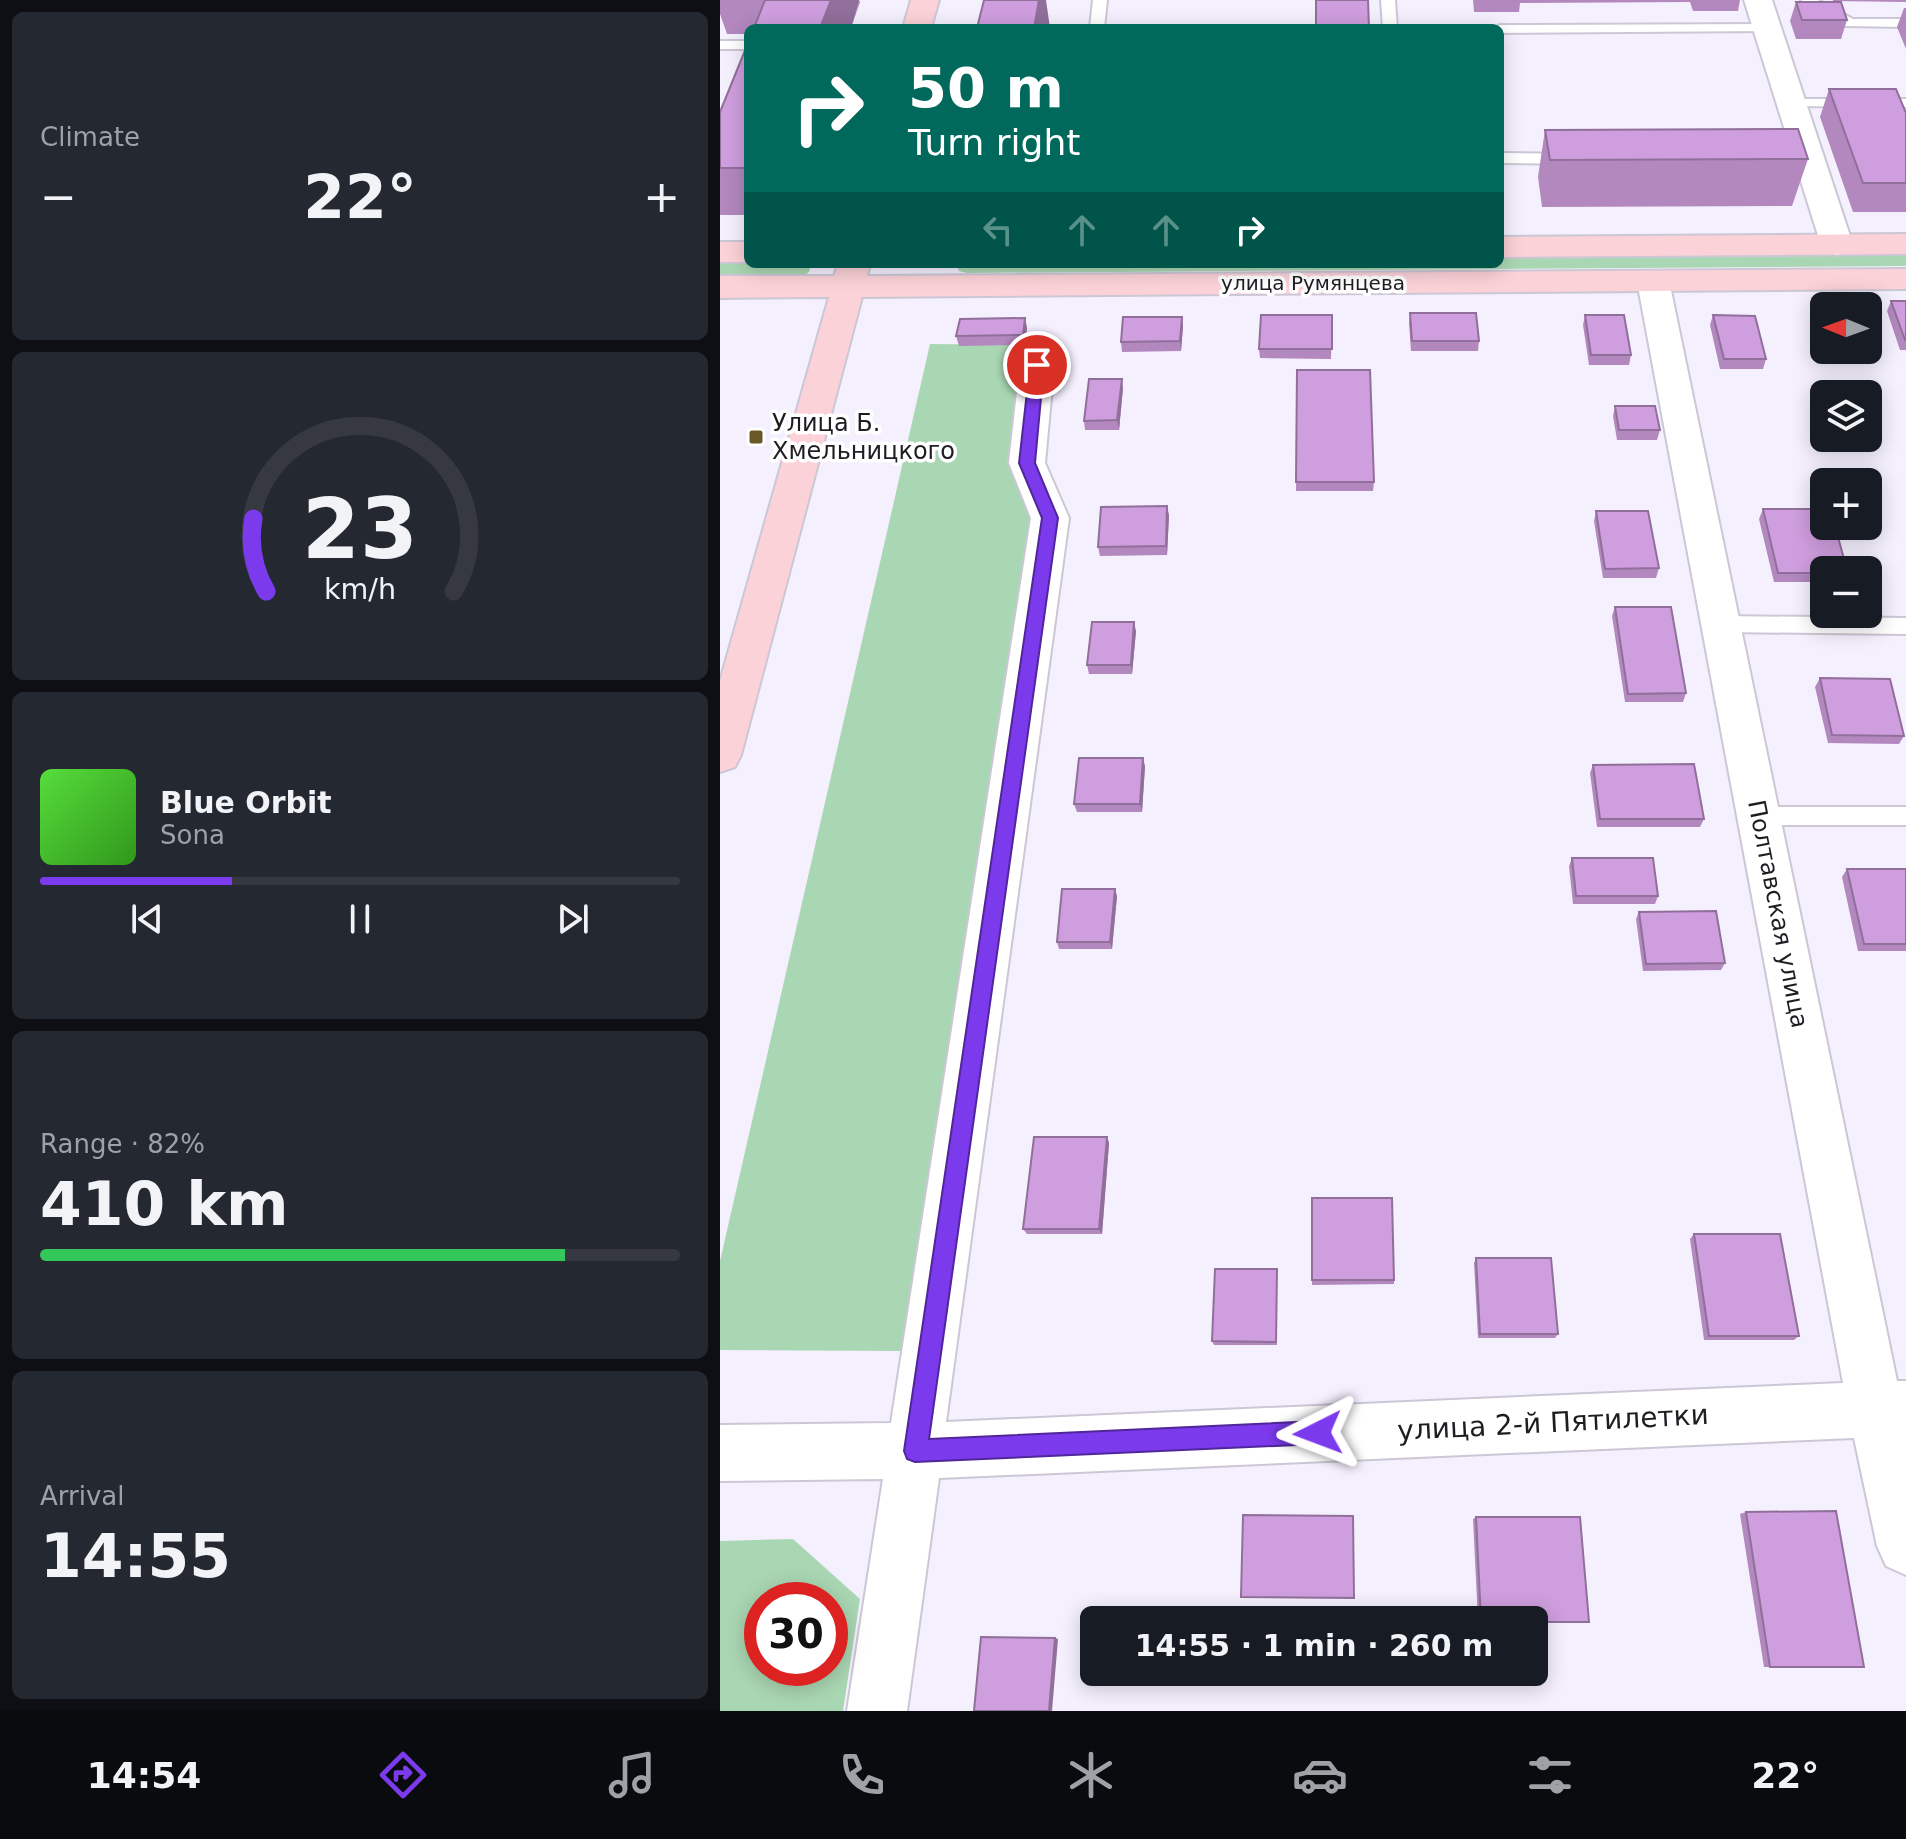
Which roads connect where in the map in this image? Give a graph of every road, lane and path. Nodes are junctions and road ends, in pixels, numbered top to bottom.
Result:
1 (925, 0) edge
2 (1100, 0) edge
3 (1388, 0) edge
4 (1808, 0) edge
5 (1762, 14) edge
6 (1906, 23) edge
7 (918, 24) edge
8 (1097, 24) edge
9 (1390, 24) edge
10 (1504, 29) edge
11 (720, 45) edge
12 (744, 45) edge
13 (1791, 103) junction
14 (1906, 103) edge
15 (1504, 158) edge
16 (1593, 159) edge
17 (1906, 244) edge
18 (1837, 245) junction
19 (1504, 247) edge
20 (720, 252) edge
21 (744, 252) edge
22 (851, 275) edge
23 (1906, 279) edge
24 (1653, 281) junction
25 (720, 287) edge
26 (1037, 365) dead end
27 (1721, 624) junction
28 (1906, 626) edge
29 (730, 681) edge
30 (720, 755) edge
31 (1758, 816) junction
32 (1906, 816) edge
33 (1890, 1408) edge
34 (915, 1451) junction
35 (720, 1453) edge
36 (1906, 1546) edge
37 (877, 1711) edge

1 - 7 main road
2 - 8 lane
3 - 9 lane
4 - 6 lane
5 - 10 lane
5 - 13 street
11 - 12 lane
13 - 14 lane
13 - 18 street
15 - 16 lane
17 - 18 main road
18 - 19 main road
20 - 21 main road
22 - 24 main road, улица Румянцева
22 - 25 main road, улица Румянцева
22 - 29 main road
23 - 24 main road, улица Румянцева
24 - 27 street, Полтавская улица
26 - 34 street
27 - 28 lane
27 - 31 street, Полтавская улица
29 - 30 main road
31 - 32 lane
31 - 33 street, Полтавская улица
33 - 34 street, улица 2-й Пятилетки
33 - 36 street, Полтавская улица
34 - 35 street, улица 2-й Пятилетки
34 - 37 street

